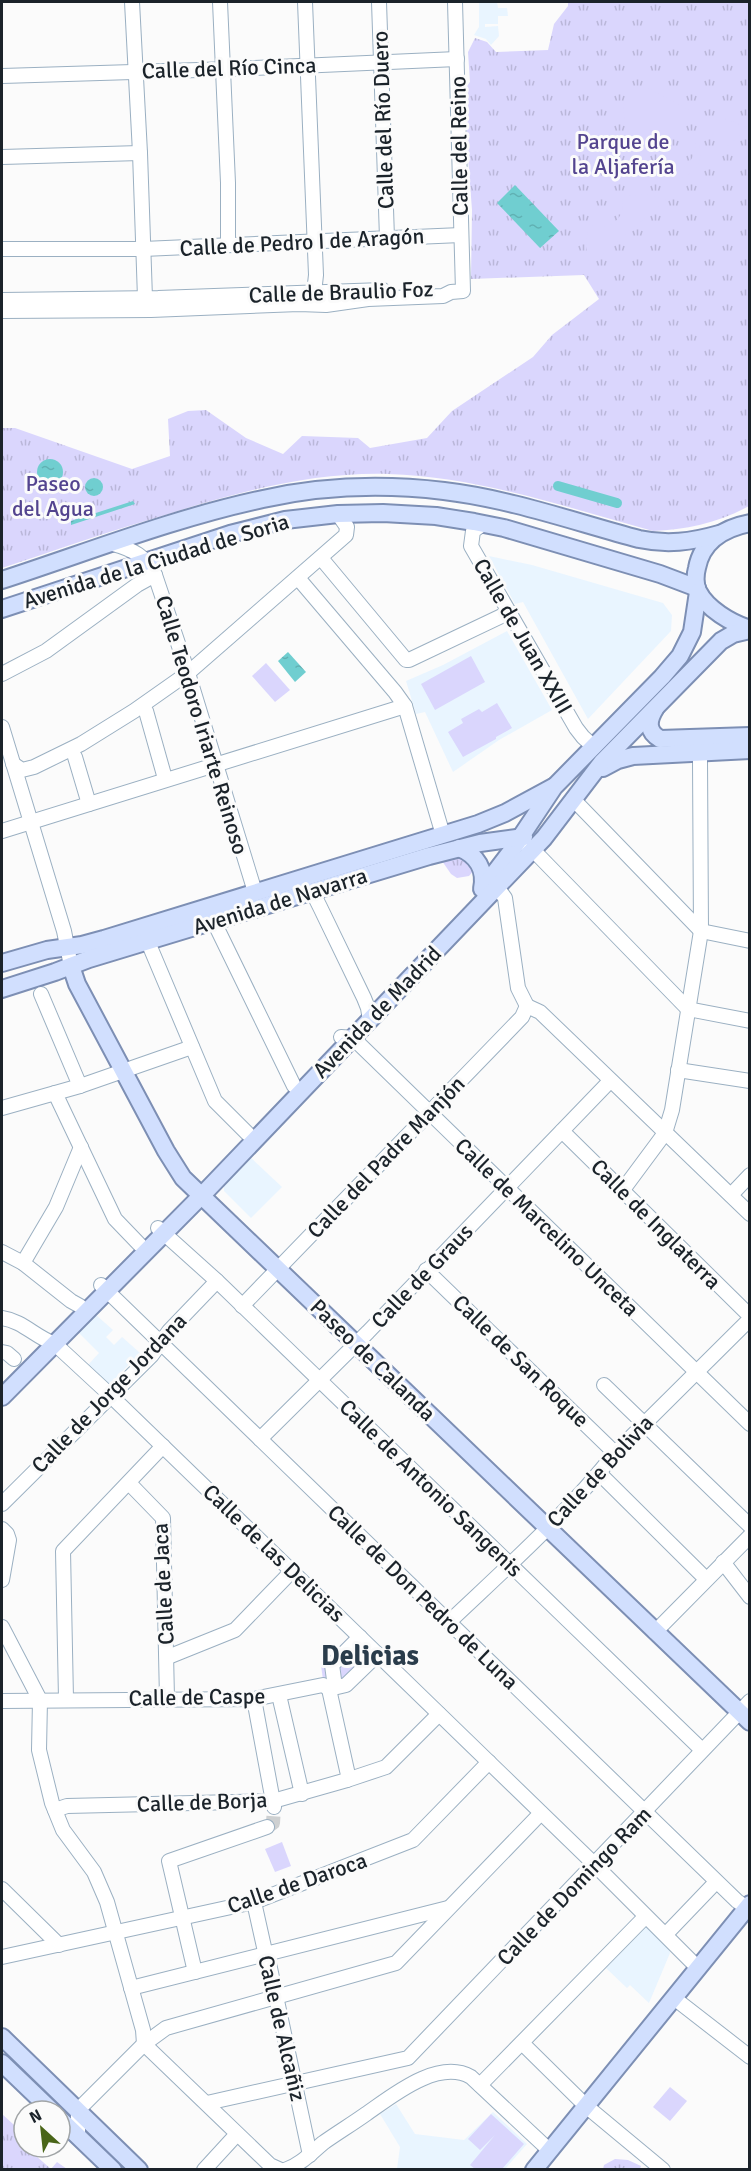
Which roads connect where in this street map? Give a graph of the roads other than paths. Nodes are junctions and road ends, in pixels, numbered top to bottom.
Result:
1 (132, 2) edge
2 (220, 2) edge
3 (305, 2) edge
4 (380, 2) edge
5 (455, 2) edge
6 (457, 59) junction
7 (382, 63) junction
8 (307, 64) junction
9 (223, 69) junction
10 (136, 71) junction
11 (2, 76) edge
12 (140, 153) junction
13 (2, 157) edge
14 (461, 235) junction
15 (387, 238) junction
16 (314, 241) junction
17 (228, 245) junction
18 (2, 249) edge
19 (143, 249) junction
20 (457, 292) junction
21 (314, 293) junction
22 (2, 300) edge
23 (148, 304) junction
24 (299, 304) junction
25 (2, 311) edge
26 (338, 514) junction
27 (750, 523) edge
28 (483, 524) junction
29 (719, 534) junction
30 (113, 544) junction
31 (321, 558) junction
32 (151, 568) junction
33 (298, 578) junction
34 (2, 580) edge
35 (698, 590) junction
36 (2, 609) edge
37 (510, 612) junction
38 (750, 629) edge
39 (188, 673) junction
40 (2, 674) edge
41 (405, 706) junction
42 (657, 706) junction
43 (146, 711) dead end
44 (2, 727) edge
45 (748, 741) edge
46 (594, 747) junction
47 (701, 753) junction
48 (75, 757) dead end
49 (13, 764) junction
50 (216, 765) junction
51 (594, 772) junction
52 (164, 775) dead end
53 (554, 787) junction
54 (573, 799) junction
55 (89, 804) junction
56 (559, 818) junction
57 (30, 822) junction
58 (2, 831) edge
59 (443, 835) junction
60 (519, 839) junction
61 (459, 848) junction
62 (533, 849) junction
63 (285, 883) junction
64 (490, 888) junction
65 (255, 892) junction
66 (310, 892) junction
67 (214, 922) junction
68 (701, 931) junction
69 (750, 941) edge
70 (147, 942) junction
71 (68, 946) junction
72 (2, 963) edge
73 (71, 966) junction
74 (2, 988) edge
75 (41, 994) dead end
76 (527, 1006) junction
77 (688, 1009) junction
78 (369, 1014) junction
79 (750, 1021) edge
80 (347, 1037) junction
81 (192, 1047) junction
82 (678, 1070) junction
83 (125, 1071) junction
84 (610, 1081) junction
85 (750, 1081) edge
86 (80, 1086) junction
87 (294, 1086) junction
88 (55, 1093) junction
89 (2, 1108) edge
90 (429, 1112) junction
91 (562, 1131) junction
92 (665, 1133) junction
93 (248, 1134) junction
94 (81, 1147) junction
95 (750, 1175) edge
96 (507, 1188) junction
97 (622, 1191) junction
98 (199, 1193) junction
99 (731, 1195) junction
100 (750, 1214) edge
101 (161, 1230) junction
102 (140, 1245) junction
103 (2, 1252) edge
104 (23, 1263) junction
105 (278, 1268) junction
106 (426, 1270) junction
107 (217, 1281) junction
108 (104, 1288) junction
109 (80, 1306) junction
110 (242, 1306) junction
111 (2, 1318) edge
112 (750, 1318) edge
113 (50, 1342) junction
114 (160, 1343) junction
115 (356, 1344) junction
116 (695, 1371) junction
117 (320, 1381) junction
118 (2, 1384) edge
119 (604, 1385) dead end
120 (2, 1397) edge
121 (644, 1424) junction
122 (750, 1424) edge
123 (260, 1439) junction
124 (163, 1446) junction
125 (615, 1453) junction
126 (599, 1473) junction
127 (129, 1483) junction
128 (2, 1504) edge
129 (750, 1526) edge
130 (547, 1528) junction
131 (2, 1529) edge
132 (750, 1536) edge
133 (723, 1562) junction
134 (509, 1564) junction
135 (292, 1571) junction
136 (706, 1579) junction
137 (2, 1580) edge
138 (750, 1597) edge
139 (449, 1622) junction
140 (2, 1627) edge
141 (655, 1632) junction
142 (360, 1637) junction
143 (378, 1654) junction
144 (168, 1657) junction
145 (332, 1688) junction
146 (279, 1695) junction
147 (167, 1698) junction
148 (66, 1699) junction
149 (255, 1699) junction
150 (40, 1700) junction
151 (2, 1701) edge
152 (746, 1712) edge
153 (439, 1714) junction
154 (702, 1750) junction
155 (489, 1762) junction
156 (348, 1778) junction
157 (302, 1794) junction
158 (274, 1804) junction
159 (53, 1807) junction
160 (541, 1813) junction
161 (644, 1813) junction
162 (267, 1827) dead end
163 (716, 1881) junction
164 (2, 1889) edge
165 (254, 1902) junction
166 (748, 1907) edge
167 (450, 1908) junction
168 (645, 1917) junction
169 (182, 1919) junction
170 (669, 1931) dead end
171 (117, 1932) junction
172 (59, 1945) junction
173 (267, 1954) junction
174 (2, 1957) edge
175 (698, 1968) junction
176 (195, 1972) junction
177 (131, 1988) junction
178 (277, 1996) junction
179 (674, 1998) junction
180 (2, 2037) edge
181 (522, 2043) junction
182 (144, 2044) junction
183 (750, 2057) edge
184 (408, 2058) junction
185 (2, 2064) edge
186 (419, 2080) junction
187 (295, 2084) junction
188 (480, 2085) junction
189 (39, 2099) edge
190 (207, 2103) junction
191 (586, 2106) junction
192 (78, 2110) junction
193 (72, 2130) edge
194 (237, 2134) junction
195 (78, 2136) junction
196 (549, 2150) junction
197 (310, 2155) junction
198 (656, 2167) edge
199 (113, 2169) edge
200 (139, 2169) edge
201 (204, 2169) edge
202 (280, 2169) edge
203 (534, 2169) edge

1 - 10 street
2 - 9 street
3 - 8 street
4 - 7 street, Calle del Río Duero
5 - 6 street, Calle del Reino
6 - 7 street, Calle del Río Cinca
6 - 14 street, Calle del Reino
7 - 8 street, Calle del Río Cinca
7 - 15 street, Calle del Río Duero
8 - 9 street, Calle del Río Cinca
8 - 16 street
9 - 10 street, Calle del Río Cinca
9 - 17 street
10 - 11 street, Calle del Río Cinca
10 - 12 street
12 - 13 street
12 - 19 street
14 - 15 street, Calle de Pedro I de Aragón
14 - 20 street, Calle del Reino
15 - 16 street, Calle de Pedro I de Aragón
16 - 17 street, Calle de Pedro I de Aragón
16 - 21 street
17 - 19 street, Calle de Pedro I de Aragón
18 - 19 street, Calle de Pedro I de Aragón
19 - 23 street
20 - 21 street, Calle de Braulio Foz
20 - 24 street, Calle de Braulio Foz
21 - 23 street, Calle de Braulio Foz
21 - 24 street
22 - 23 street
23 - 24 street, Calle de Braulio Foz
23 - 25 street
26 - 28 main road, Avenida de la Ciudad de Soria
26 - 31 street
26 - 32 main road, Avenida de la Ciudad de Soria
27 - 29 main road, Avenida de la Ciudad de Soria
28 - 35 main road, Avenida de la Ciudad de Soria
28 - 37 street, Calle de Juan XXIII
29 - 30 main road, Avenida de la Ciudad de Soria
29 - 35 main road, Avenida de Madrid
30 - 32 street
30 - 34 main road, Avenida de la Ciudad de Soria
31 - 33 street
31 - 37 street
32 - 36 main road, Avenida de la Ciudad de Soria
32 - 39 street, Calle Teodoro Iriarte Reinoso
32 - 40 street
33 - 39 street
33 - 41 street
35 - 38 main road
35 - 46 main road, Avenida de Madrid
37 - 46 street, Calle de Juan XXIII
38 - 42 main road, Avenida de Madrid
39 - 49 street
39 - 50 street, Calle Teodoro Iriarte Reinoso
41 - 50 street
41 - 59 street
42 - 45 main road
42 - 51 main road, Avenida de Madrid
43 - 52 street
44 - 49 street, Paseo de Calanda
45 - 47 main road
46 - 53 main road, Avenida de Madrid
47 - 51 main road
47 - 68 street
48 - 55 street
49 - 57 street, Paseo de Calanda
50 - 55 street
50 - 65 street, Calle Teodoro Iriarte Reinoso
51 - 54 main road, Avenida de Madrid
53 - 59 main road, Avenida de Navarra
53 - 60 main road, Avenida de Madrid
54 - 56 main road, Avenida de Madrid
54 - 68 street
55 - 57 street
56 - 60 main road, Avenida de Navarra
56 - 62 main road, Avenida de Madrid
57 - 58 street
57 - 71 street, Paseo de Calanda
59 - 63 main road, Avenida de Navarra
60 - 61 main road, Avenida de Navarra
60 - 62 street
60 - 64 main road, Avenida de Madrid
61 - 64 main road
61 - 66 main road, Avenida de Navarra
62 - 64 main road, Avenida de Madrid
62 - 77 street
63 - 65 main road, Avenida de Navarra
63 - 66 street
64 - 76 street
64 - 78 main road, Avenida de Madrid
65 - 71 main road, Avenida de Navarra
66 - 67 main road, Avenida de Navarra
66 - 78 street
67 - 70 main road, Avenida de Navarra
67 - 87 street
68 - 69 street
68 - 77 street
70 - 73 main road, Avenida de Navarra
70 - 81 street
71 - 72 main road, Avenida de Navarra
71 - 73 street, Paseo de Calanda
73 - 74 main road, Avenida de Navarra
73 - 83 main road, Paseo de Calanda
75 - 86 street
76 - 84 street
76 - 90 street, Calle del Padre Manjón
77 - 79 street
77 - 82 street
78 - 80 main road, Avenida de Madrid
80 - 87 main road, Avenida de Madrid
80 - 90 street, Calle de Marcelino Unceta
80 - 98 main road, Avenida de Madrid
81 - 83 street
81 - 93 street
82 - 85 street
82 - 92 street
83 - 86 street
83 - 98 main road, Paseo de Calanda
84 - 91 street, Calle de Graus
84 - 92 street
86 - 88 street
87 - 93 main road, Avenida de Madrid
88 - 89 street
88 - 94 street
90 - 96 street, Calle de Marcelino Unceta
90 - 105 street, Calle del Padre Manjón
91 - 96 street, Calle de Graus
91 - 97 street, Calle de Inglaterra
92 - 97 street
92 - 99 street
93 - 98 main road, Avenida de Madrid
94 - 102 street
94 - 104 street
95 - 99 street
96 - 106 street, Calle de Graus
96 - 116 street, Calle de Marcelino Unceta
97 - 112 street, Calle de Inglaterra
98 - 101 main road, Avenida de Madrid
98 - 105 main road, Paseo de Calanda
99 - 100 street
101 - 102 main road, Avenida de Madrid
101 - 107 street, Calle de Antonio Sangenis
101 - 108 main road, Avenida de Madrid
102 - 108 main road, Avenida de Madrid
103 - 104 street
104 - 109 street
105 - 110 street, Calle del Padre Manjón
105 - 115 main road, Paseo de Calanda
106 - 115 street, Calle de Graus
106 - 125 street, Calle de San Roque
107 - 110 street, Calle de Antonio Sangenis
107 - 114 street, Calle de Jorge Jordana
108 - 109 main road, Avenida de Madrid
108 - 113 main road, Avenida de Madrid
108 - 114 street, Calle de Don Pedro de Luna
109 - 113 main road, Avenida de Madrid
110 - 117 street, Calle de Antonio Sangenis
111 - 113 street, Calle de las Delicias
112 - 116 street, Calle de Bolivia
113 - 118 main road, Avenida de Madrid
113 - 120 main road, Avenida de Madrid
113 - 124 street, Calle de las Delicias
114 - 123 street, Calle de Don Pedro de Luna
114 - 128 street, Calle de Jorge Jordana
115 - 117 street, Calle de Graus
115 - 130 main road, Paseo de Calanda
116 - 121 street, Calle de Bolivia
116 - 122 street, Calle de Marcelino Unceta
117 - 123 street, Calle de Graus
117 - 134 street, Calle de Antonio Sangenis
119 - 121 street
121 - 125 street, Calle de Bolivia
121 - 129 street
123 - 139 street, Calle de Don Pedro de Luna
124 - 127 street
124 - 135 street, Calle de las Delicias
125 - 126 street, Calle de Bolivia
126 - 130 street, Calle de Bolivia
126 - 136 street
127 - 144 street, Calle de Jaca
127 - 148 street
130 - 134 street, Calle de Bolivia
130 - 141 main road, Paseo de Calanda
131 - 137 street
132 - 133 street
133 - 136 street
133 - 138 street
134 - 139 street, Calle de Bolivia
134 - 154 street, Calle de Antonio Sangenis
135 - 142 street, Calle de las Delicias
135 - 144 street
136 - 141 street
139 - 161 street, Calle de Don Pedro de Luna
140 - 150 street
141 - 152 main road, Paseo de Calanda
142 - 143 street, Calle de las Delicias
142 - 145 street
143 - 145 street, Calle de Caspe
143 - 153 street, Calle de las Delicias
144 - 147 street, Calle de Jaca
145 - 146 street, Calle de Caspe
145 - 156 street
146 - 149 street, Calle de Caspe
146 - 157 street
147 - 148 street, Calle de Caspe
147 - 149 street, Calle de Caspe
148 - 150 street, Calle de Caspe
149 - 158 street
150 - 151 street, Calle de Caspe
150 - 159 street
152 - 154 street, Calle de Domingo Ram
153 - 155 street, Calle de las Delicias
153 - 156 street, Calle de Borja
154 - 161 street, Calle de Domingo Ram
155 - 160 street, Calle de las Delicias
155 - 165 street, Calle de Daroca
156 - 157 street, Calle de Borja
157 - 158 street, Calle de Borja
158 - 159 street, Calle de Borja
159 - 171 street
160 - 167 street
160 - 168 street, Calle de las Delicias
161 - 163 street, Calle de Don Pedro de Luna
161 - 184 street, Calle de Domingo Ram
162 - 169 street
163 - 166 street, Calle de Don Pedro de Luna
163 - 170 street
164 - 172 street
165 - 169 street, Calle de Daroca
165 - 173 street, Calle de Alcañiz
166 - 175 main road
167 - 173 street
167 - 178 street
168 - 175 street, Calle de las Delicias
168 - 181 street
169 - 171 street, Calle de Daroca
169 - 176 street
171 - 172 street, Calle de Daroca
171 - 177 street
172 - 174 street, Calle de Daroca
173 - 176 street
173 - 178 street, Calle de Alcañiz
175 - 179 main road
176 - 177 street
177 - 182 street
178 - 182 street
178 - 187 street, Calle de Alcañiz
179 - 183 street
179 - 191 main road
180 - 192 main road
181 - 188 street
181 - 191 street
182 - 190 street
182 - 192 street
184 - 186 street
184 - 187 street
185 - 189 main road
186 - 188 street
186 - 197 street
187 - 190 street
187 - 197 street, Calle de Alcañiz
188 - 196 street
190 - 194 street
191 - 196 main road
191 - 198 street
192 - 195 street
192 - 200 main road
193 - 195 main road
194 - 201 street
194 - 202 street
195 - 199 main road
196 - 203 main road
197 - 202 street

